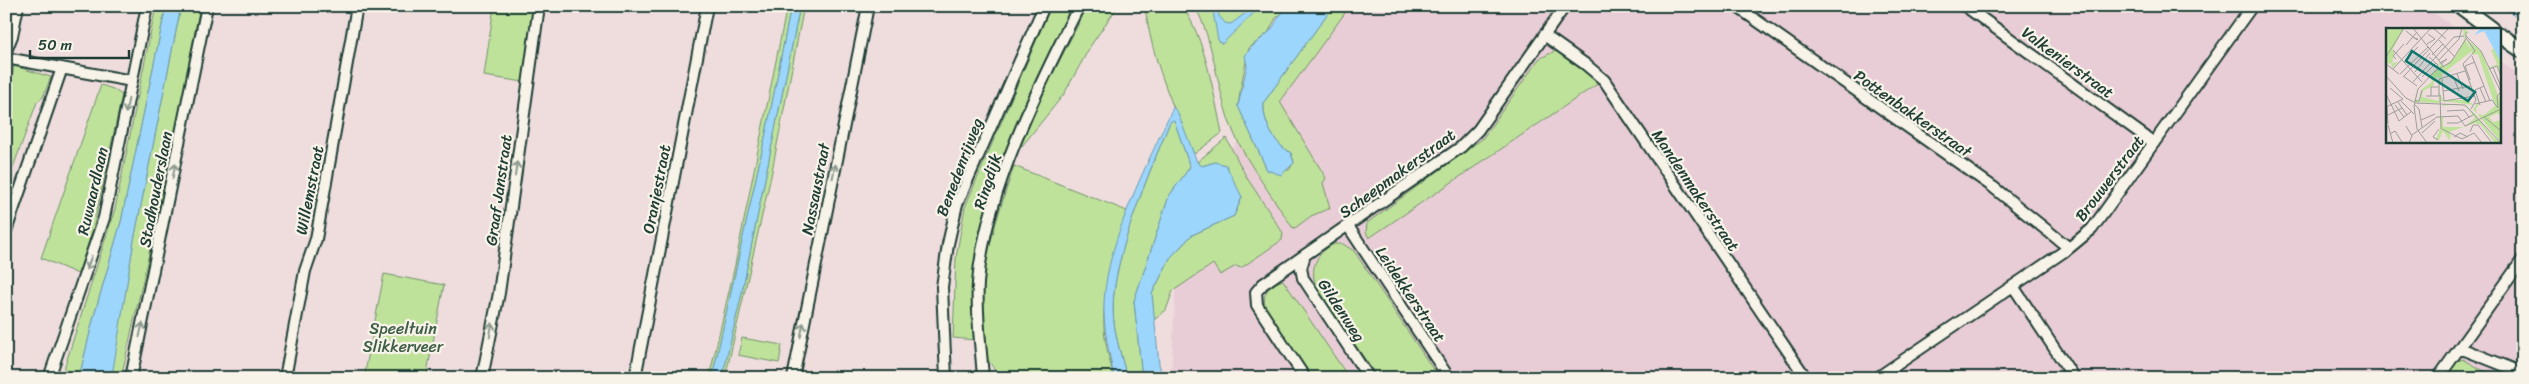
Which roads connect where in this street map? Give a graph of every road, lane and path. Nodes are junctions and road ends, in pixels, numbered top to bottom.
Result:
1 (18, 6) edge
2 (147, 6) edge
3 (208, 6) edge
4 (357, 6) edge
5 (539, 6) edge
6 (707, 6) edge
7 (868, 6) edge
8 (1044, 6) edge
9 (1079, 6) edge
10 (1566, 6) edge
11 (1736, 6) edge
12 (1965, 6) edge
13 (2252, 6) edge
14 (2460, 6) edge
15 (2490, 28) edge
16 (1544, 35) junction
17 (2502, 37) edge
18 (6, 51) edge
19 (2523, 52) edge
20 (6, 58) edge
21 (62, 68) junction
22 (132, 81) junction
23 (2154, 143) junction
24 (1348, 226) junction
25 (6, 231) edge
26 (2069, 248) junction
27 (1306, 256) junction
28 (2523, 259) edge
29 (2012, 286) junction
30 (2460, 348) junction
31 (2523, 373) edge
32 (49, 378) edge
33 (131, 378) edge
34 (285, 378) edge
35 (482, 378) edge
36 (635, 378) edge
37 (792, 378) edge
38 (946, 378) edge
39 (983, 378) edge
40 (1305, 378) edge
41 (1369, 378) edge
42 (1449, 378) edge
43 (1806, 378) edge
44 (1877, 378) edge
45 (2074, 378) edge
46 (2438, 378) edge

1 - 18 street
2 - 22 street, Ruwaardlaan
33 -> 3 street, Stadhouderslaan
4 - 34 street, Willemstraat
35 -> 5 street, Graaf Janstraat
6 - 36 street, Oranjestraat
37 -> 7 street, Nassaustraat
8 - 38 street, Benedenrijweg
9 - 39 street, Ringdijk
10 - 16 street, Scheepmakerstraat
11 - 26 street, Pottenbakkerstraat
12 - 23 street, Valkenierstraat
13 - 23 street, Brouwerstraat
14 - 15 street
16 - 24 street, Scheepmakerstraat
16 - 43 street, Mandenmakerstraat
17 - 19 street
20 - 21 street
21 - 22 street
21 - 25 street
22 -> 32 street, Ruwaardlaan
23 - 26 street, Brouwerstraat
24 - 27 street, Scheepmakerstraat
24 - 42 street, Leidekkerstraat
26 - 29 street, Brouwerstraat
27 - 40 street, Scheepmakerstraat
27 - 41 street, Gildenweg
28 - 30 street
29 - 44 street, Brouwerstraat
29 - 45 street
30 - 31 street
30 - 46 street

